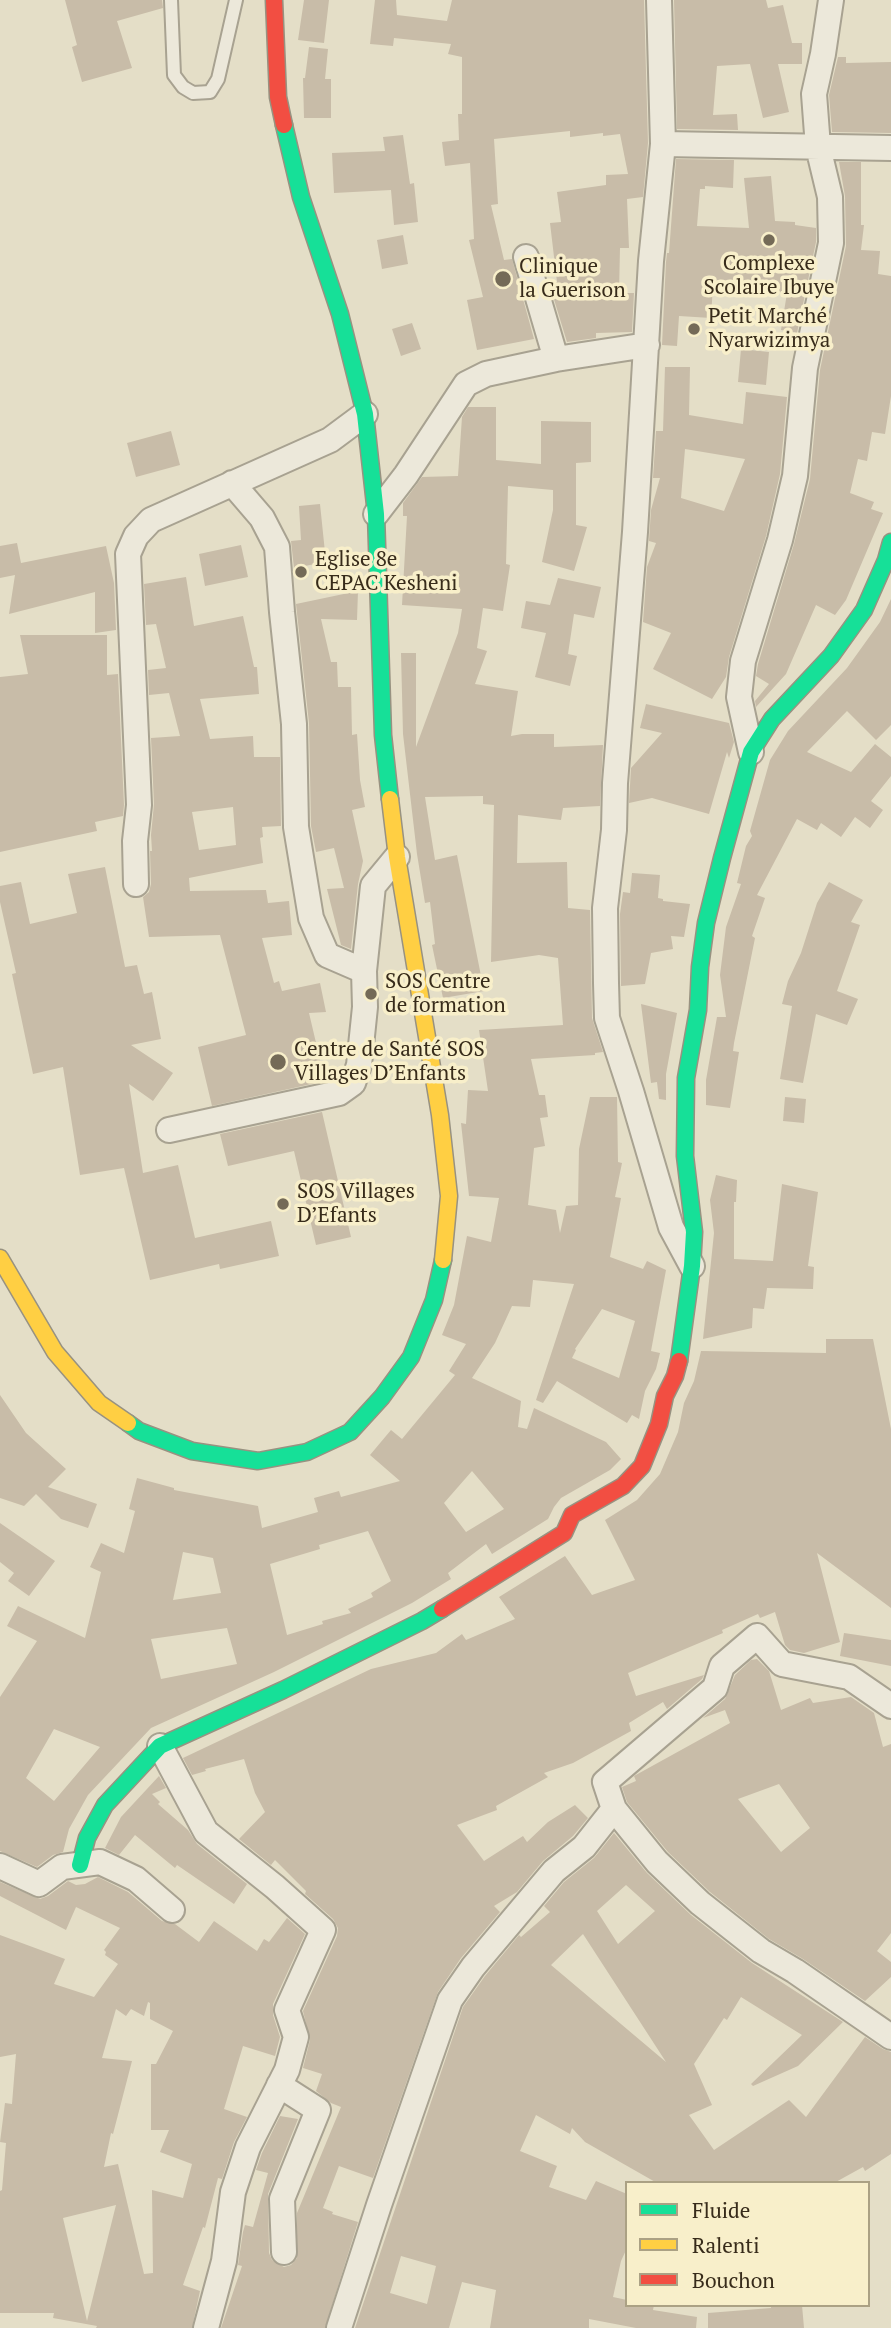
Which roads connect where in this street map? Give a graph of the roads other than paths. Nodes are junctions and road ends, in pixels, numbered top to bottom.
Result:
1 (172, 0) edge
2 (236, 0) edge
3 (274, 0) edge
4 (659, 0) edge
5 (831, 0) edge
6 (663, 145) junction
7 (818, 147) junction
8 (891, 148) edge
9 (526, 257) dead end
10 (647, 345) junction
11 (556, 359) junction
12 (365, 414) junction
13 (232, 483) junction
14 (376, 514) junction
15 (891, 542) edge
16 (751, 752) junction
17 (397, 858) junction
18 (136, 884) dead end
19 (364, 971) junction
20 (169, 1130) dead end
21 (0, 1258) edge
22 (692, 1266) junction
23 (891, 1706) edge
24 (160, 1746) junction
25 (614, 1809) junction
26 (80, 1865) junction
27 (0, 1866) edge
28 (172, 1910) dead end
29 (891, 2037) edge
30 (279, 2085) junction
31 (284, 2252) dead end
32 (206, 2328) edge
33 (339, 2328) edge

1 - 2 lane
3 - 12 street
4 - 6 street
5 - 7 street
6 - 7 street
6 - 10 street
7 - 8 street
7 - 16 street
9 - 11 street
10 - 11 street
10 - 22 street
11 - 14 street
12 - 13 street
12 - 14 street
13 - 18 street
13 - 19 street
14 - 17 street
15 - 16 street
16 - 22 street
17 - 19 street
17 - 21 street
19 - 20 street
22 - 24 street
23 - 25 street
24 - 26 street
24 - 30 street
25 - 29 street
25 - 33 street
26 - 27 street
26 - 28 street
30 - 31 street
30 - 32 street

